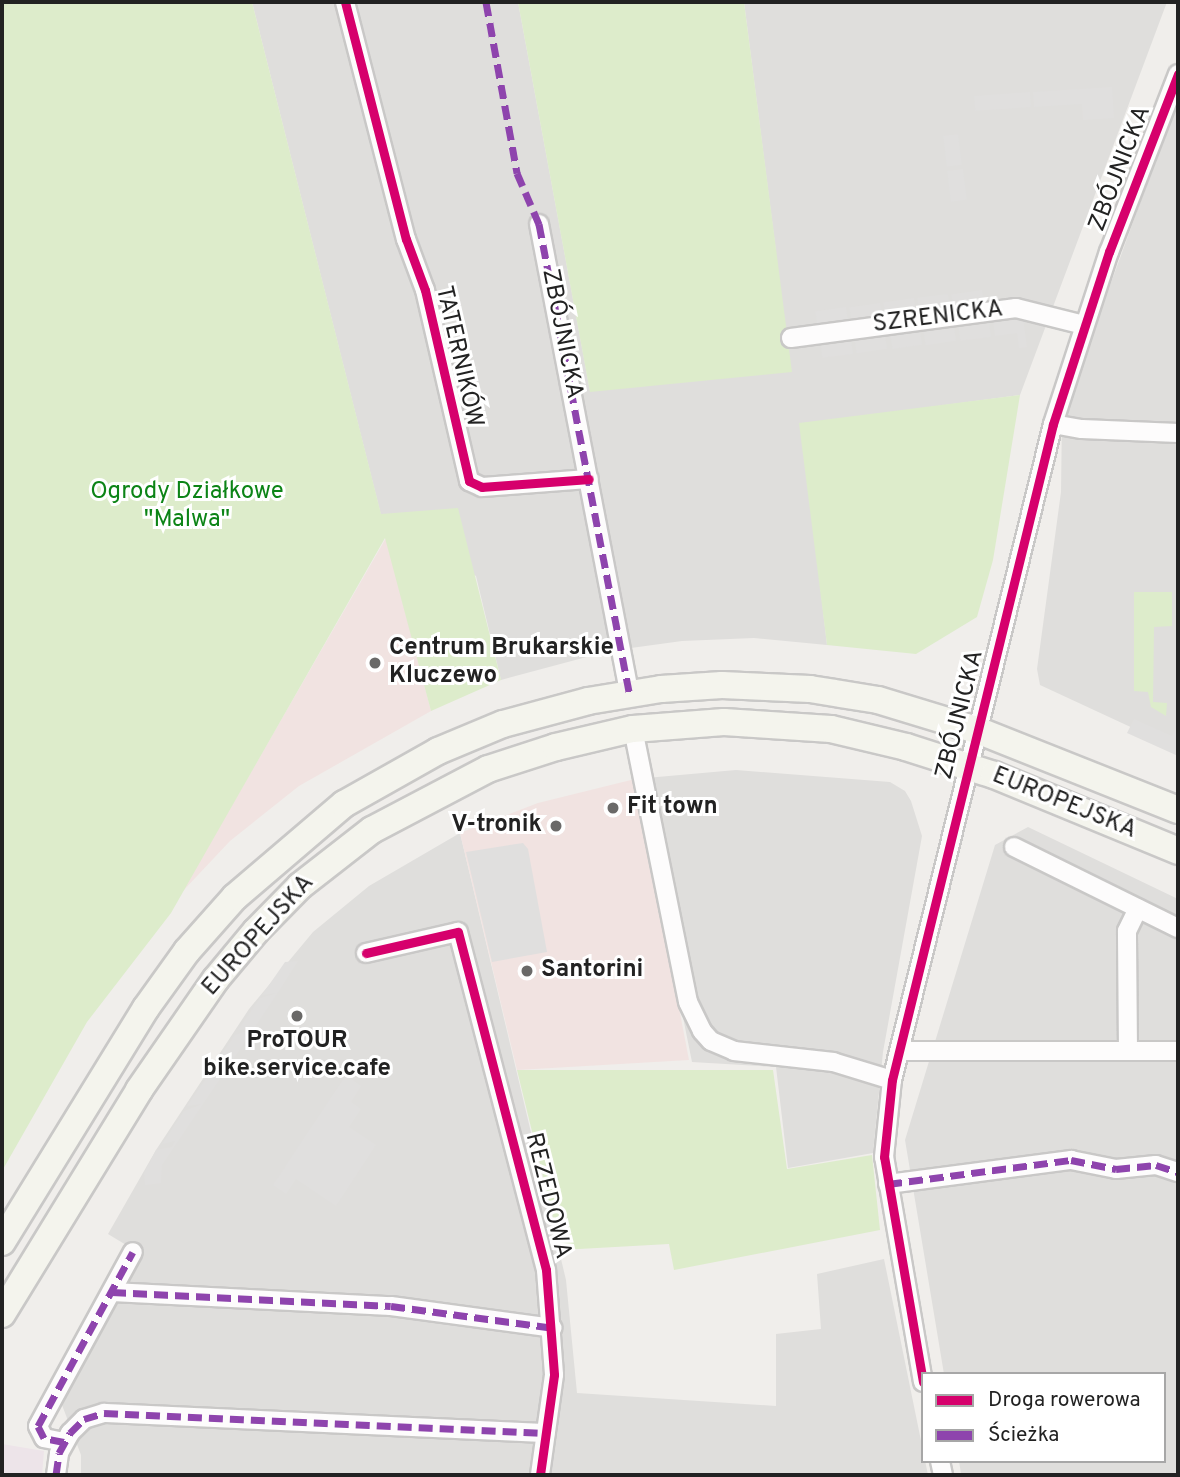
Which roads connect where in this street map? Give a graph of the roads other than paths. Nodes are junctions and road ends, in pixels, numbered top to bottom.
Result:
1 (345, 2) edge
2 (1178, 74) edge
3 (539, 224) dead end
4 (1084, 324) junction
5 (791, 338) dead end
6 (1053, 424) junction
7 (1178, 433) edge
8 (589, 479) junction
9 (629, 692) junction
10 (633, 729) junction
11 (977, 730) junction
12 (968, 766) junction
13 (1178, 810) edge
14 (1014, 847) dead end
15 (1178, 851) edge
16 (1138, 908) junction
17 (1178, 928) edge
18 (366, 953) dead end
19 (900, 1051) junction
20 (1128, 1051) junction
21 (1178, 1051) edge
22 (892, 1080) junction
23 (1178, 1172) edge
24 (888, 1184) junction
25 (2, 1242) edge
26 (133, 1252) dead end
27 (111, 1292) junction
28 (2, 1314) edge
29 (553, 1328) junction
30 (921, 1372) edge
31 (546, 1433) junction
32 (64, 1442) junction
33 (57, 1475) edge
34 (540, 1475) edge

1 - 8 street, TATERNIKÓW
2 - 4 street, ZBÓJNICKA
3 - 8 street, ZBÓJNICKA
4 - 5 street, SZRENICKA
4 - 6 street, ZBÓJNICKA
6 - 7 street
6 - 11 street, ZBÓJNICKA
8 - 9 street, ZBÓJNICKA
9 - 11 main road, EUROPEJSKA
9 - 25 main road, EUROPEJSKA
10 - 12 main road, EUROPEJSKA
10 - 22 street
10 - 28 main road, EUROPEJSKA
11 - 12 street, ZBÓJNICKA
11 - 13 main road, EUROPEJSKA
12 - 15 main road, EUROPEJSKA
12 - 19 street, ZBÓJNICKA
14 - 16 street
16 - 17 street
16 - 20 street
18 - 29 street, REZEDOWA
19 - 20 street
19 - 22 street, ZBÓJNICKA
20 - 21 street
22 - 24 street, ZBÓJNICKA
23 - 24 street
24 - 30 street, ZBÓJNICKA
26 - 27 street
27 - 29 street
27 - 32 street
29 - 31 street, REZEDOWA
31 - 32 street
31 - 34 street, REZEDOWA
32 - 33 street

